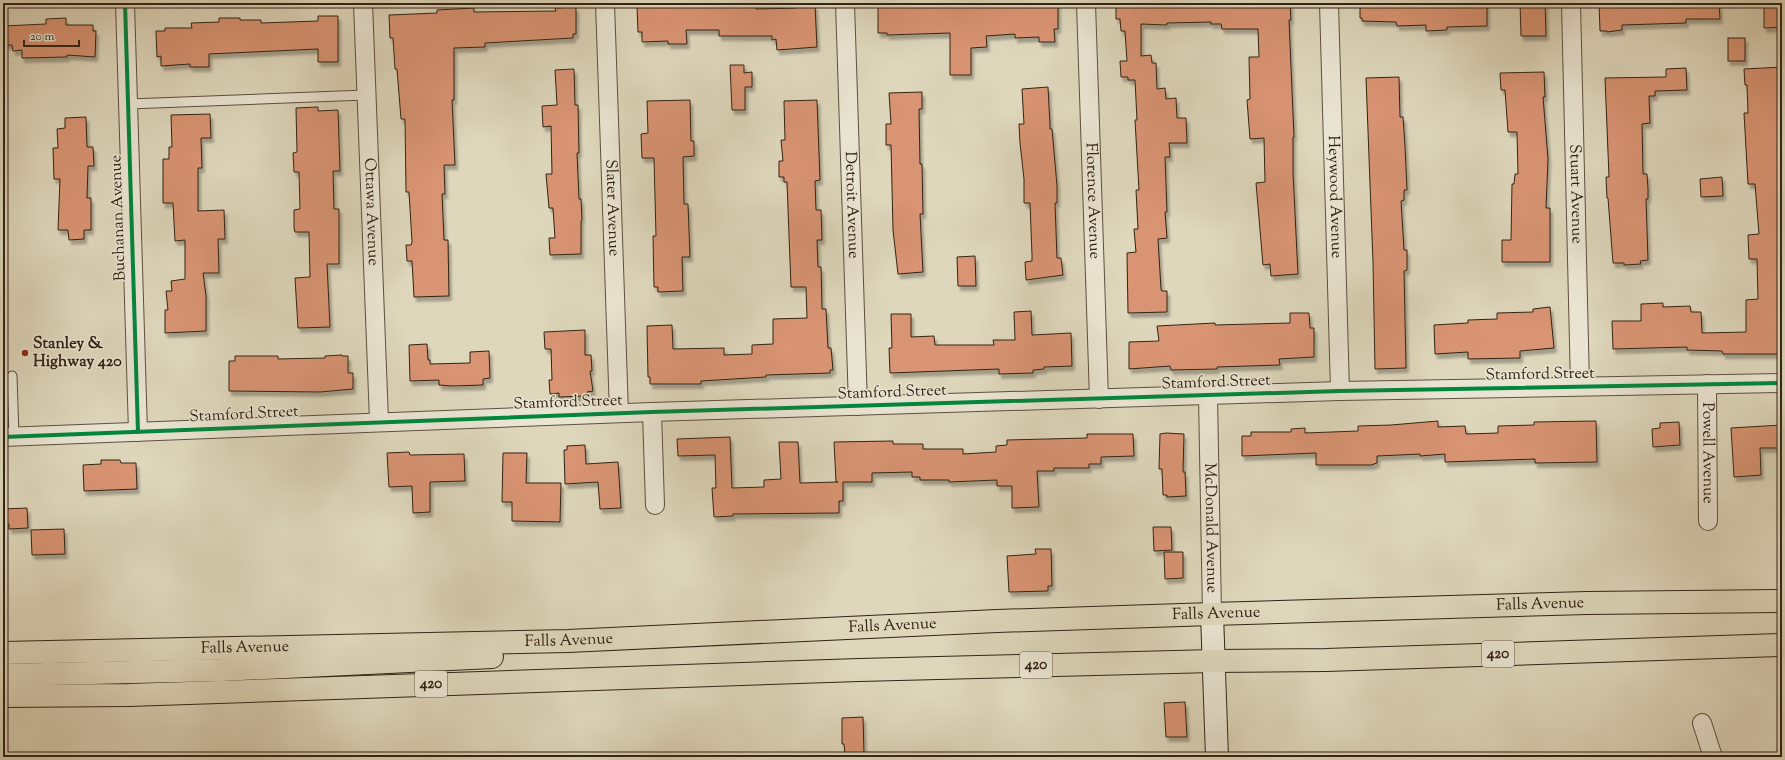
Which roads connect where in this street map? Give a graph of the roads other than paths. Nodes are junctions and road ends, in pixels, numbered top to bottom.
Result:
1 (125, 3) edge
2 (363, 3) edge
3 (605, 3) edge
4 (845, 3) edge
5 (1086, 3) edge
6 (1329, 3) edge
7 (1571, 3) edge
8 (366, 95) junction
9 (128, 104) junction
10 (12, 376) dead end
11 (1782, 383) edge
12 (1707, 384) junction
13 (1580, 386) junction
14 (1340, 391) junction
15 (1208, 396) junction
16 (1099, 399) junction
17 (858, 406) junction
18 (652, 412) junction
19 (618, 413) junction
20 (379, 421) junction
21 (138, 432) junction
22 (8, 437) edge
23 (655, 505) dead end
24 (1708, 521) dead end
25 (1782, 600) edge
26 (1212, 614) junction
27 (712, 635) junction
28 (1782, 645) edge
29 (3, 653) edge
30 (1214, 661) junction
31 (3, 675) edge
32 (3, 696) edge
33 (1702, 723) dead end
34 (1217, 757) edge
35 (1713, 757) edge

1 - 9 street, Buchanan Avenue
2 - 8 street, Ottawa Avenue
3 - 19 street, Slater Avenue
4 - 17 street, Detroit Avenue
5 - 16 street, Florence Avenue
6 - 14 street, Heywood Avenue
7 - 13 street, Stuart Avenue
8 - 9 lane
8 - 20 street, Ottawa Avenue
9 - 21 street, Buchanan Avenue
10 - 22 lane
11 - 12 street, Stamford Street
12 - 13 street, Stamford Street
12 - 24 street, Powell Avenue
13 - 14 street, Stamford Street
14 - 15 street, Stamford Street
15 - 16 street, Stamford Street
15 - 26 street, McDonald Avenue
16 - 17 street, Stamford Street
17 - 18 street, Stamford Street
18 - 19 street, Stamford Street
18 - 23 street
19 - 20 street, Stamford Street
20 - 21 street, Stamford Street
21 - 22 street, Stamford Street
25 - 26 highway, Falls Avenue
26 - 27 highway, Falls Avenue
26 - 30 street, McDonald Avenue
27 - 29 highway, Falls Avenue
27 - 31 highway
28 - 30 highway, 420
30 - 32 highway, 420
30 - 34 street, McDonald Avenue
33 - 35 street

